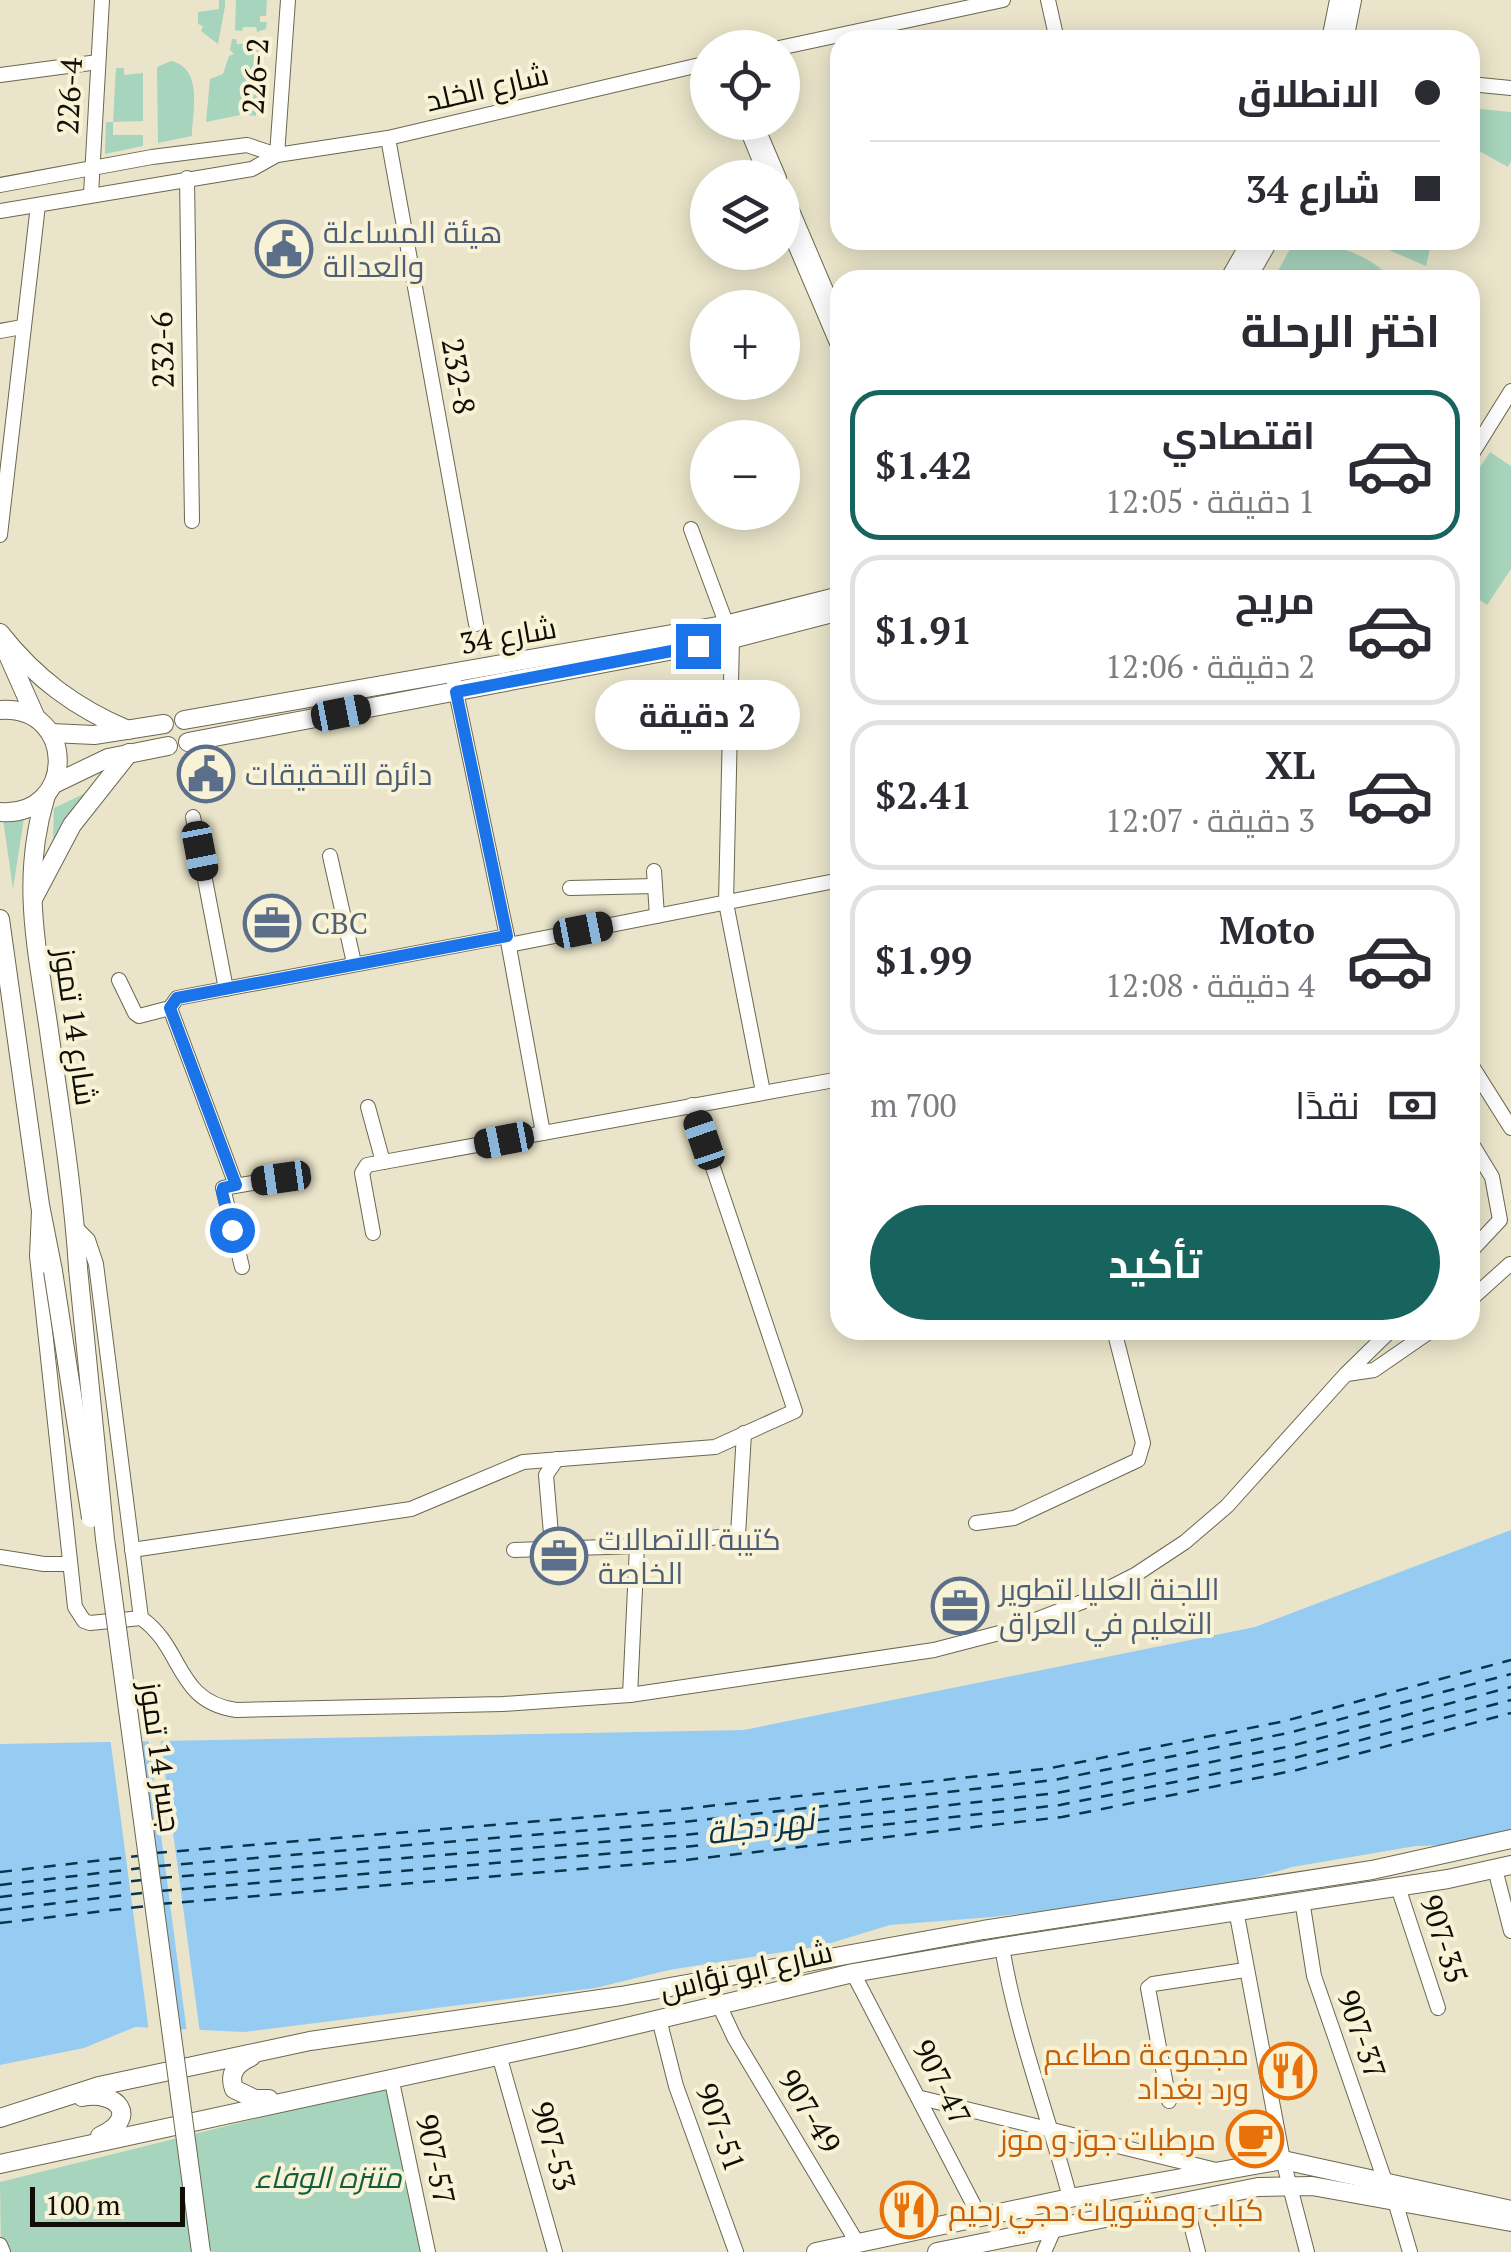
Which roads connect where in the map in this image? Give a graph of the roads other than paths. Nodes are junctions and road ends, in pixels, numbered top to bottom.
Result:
1 (102, 0) edge
2 (288, 0) edge
3 (1003, 0) edge
4 (1048, 0) edge
5 (1340, 0) edge
6 (1352, 0) edge
7 (863, 30) edge
8 (1055, 30) edge
9 (1333, 30) edge
10 (1346, 30) edge
11 (830, 37) edge
12 (800, 44) edge
13 (98, 62) junction
14 (690, 67) edge
15 (0, 75) edge
16 (1480, 85) edge
17 (1511, 88) edge
18 (388, 138) junction
19 (277, 155) junction
20 (92, 170) junction
21 (187, 178) junction
22 (0, 186) edge
23 (91, 194) junction
24 (38, 205) junction
25 (0, 211) edge
26 (800, 229) edge
27 (800, 256) edge
28 (830, 299) edge
29 (830, 327) edge
30 (22, 328) junction
31 (0, 331) edge
32 (1511, 391) edge
33 (1480, 442) edge
34 (192, 521) dead end
35 (691, 530) edge
36 (0, 535) edge
37 (830, 599) edge
38 (830, 613) edge
39 (476, 624) dead end
40 (731, 632) junction
41 (0, 636) edge
42 (454, 682) junction
43 (0, 710) edge
44 (36, 718) junction
45 (184, 720) dead end
46 (164, 724) dead end
47 (128, 730) junction
48 (51, 733) junction
49 (188, 742) dead end
50 (168, 746) dead end
51 (130, 753) junction
52 (50, 790) junction
53 (0, 812) edge
54 (193, 817) dead end
55 (330, 856) dead end
56 (830, 882) edge
57 (570, 888) dead end
58 (726, 903) junction
59 (30, 907) junction
60 (657, 916) junction
61 (0, 920) edge
62 (508, 941) junction
63 (2, 945) edge
64 (354, 963) junction
65 (119, 980) dead end
66 (226, 989) junction
67 (170, 1008) junction
68 (1480, 1078) edge
69 (830, 1080) edge
70 (763, 1092) junction
71 (692, 1105) junction
72 (368, 1106) dead end
73 (1511, 1128) edge
74 (543, 1132) junction
75 (1480, 1157) edge
76 (383, 1162) junction
77 (281, 1178) dead end
78 (236, 1185) junction
79 (40, 1205) junction
80 (75, 1227) junction
81 (373, 1233) dead end
82 (1480, 1241) edge
83 (1510, 1264) edge
84 (78, 1268) joint
85 (242, 1268) dead end
86 (53, 1271) joint
87 (1480, 1291) edge
88 (1117, 1340) edge
89 (1381, 1340) edge
90 (1418, 1340) edge
91 (1346, 1374) junction
92 (744, 1434) junction
93 (557, 1459) junction
94 (976, 1523) dead end
95 (637, 1546) junction
96 (560, 1548) junction
97 (132, 1550) junction
98 (514, 1550) dead end
99 (0, 1556) edge
100 (70, 1564) junction
101 (141, 1618) junction
102 (630, 1695) junction
103 (1511, 1840) edge
104 (1503, 1867) edge
105 (1398, 1886) junction
106 (1302, 1900) junction
107 (1236, 1910) junction
108 (1511, 1931) edge
109 (1002, 1947) junction
110 (1245, 1970) junction
111 (853, 1973) junction
112 (719, 2005) junction
113 (1438, 2008) dead end
114 (659, 2019) junction
115 (310, 2041) junction
116 (500, 2055) junction
117 (390, 2077) junction
118 (331, 2090) junction
119 (921, 2098) junction
120 (1169, 2101) dead end
121 (4, 2116) edge
122 (1052, 2130) junction
123 (56, 2149) junction
124 (1283, 2160) junction
125 (0, 2164) edge
126 (1218, 2170) junction
127 (1384, 2182) junction
128 (1291, 2188) junction
129 (1070, 2198) junction
130 (1185, 2200) junction
131 (1395, 2201) junction
132 (1511, 2210) edge
133 (980, 2217) junction
134 (1511, 2222) edge
135 (1055, 2226) junction
136 (858, 2244) junction
137 (0, 2245) edge
138 (2, 2252) edge
139 (188, 2252) edge
140 (201, 2252) edge
141 (428, 2252) edge
142 (555, 2252) edge
143 (736, 2252) edge
144 (816, 2252) edge
145 (937, 2252) edge
146 (1044, 2252) edge
147 (1198, 2252) edge
148 (1307, 2252) edge
149 (1410, 2252) edge

1 - 13 street, 226-4
2 - 19 street, 226-2
3 - 7 street
4 - 8 street
5 - 9 main road
6 - 10 main road
11 - 12 street
13 - 15 street
13 - 20 street, 226-4
14 - 18 street, شارع الخلد
16 - 17 street
18 - 19 street, شارع الخلد
18 - 39 street, 232-8
19 - 20 street, شارع الخلد
19 - 21 street, شارع الخلد
20 - 22 street, شارع الخلد
20 - 23 street, 226-4
21 - 23 street, شارع الخلد
21 - 34 street, 232-6
23 - 24 street, شارع الخلد
24 - 25 street, شارع الخلد
24 - 30 street
26 - 28 street
27 - 29 street
30 - 31 street
30 - 36 street
32 - 33 street
35 - 40 street
37 - 40 main road, شارع 34
38 - 40 main road, شارع 34
40 - 42 main road, شارع 34
40 - 58 street
41 - 44 main road
41 - 47 main road
42 - 45 main road, شارع 34
42 - 49 main road, شارع 34
42 - 62 street
43 - 44 main road
44 - 48 main road
46 - 47 main road
47 - 48 main road
48 - 52 main road, شارع 14 تموز
50 - 51 main road
51 - 52 main road
51 - 59 main road
52 - 53 main road
52 - 59 main road, شارع 14 تموز
54 - 66 street
55 - 64 street
56 - 58 street
57 - 60 street
58 - 60 street
58 - 70 street
59 - 80 main road, شارع 14 تموز
60 - 62 street
61 - 63 main road, شارع 14 تموز
62 - 64 street
62 - 74 street
63 - 79 main road, شارع 14 تموز
64 - 66 street
65 - 67 street
66 - 67 street
67 - 78 street
68 - 73 street
69 - 70 street
70 - 71 street
71 - 74 street
71 - 92 street
72 - 76 street
74 - 76 street
75 - 82 street
76 - 81 street
77 - 78 street
78 - 85 street
79 - 86 main road, شارع 14 تموز
79 - 100 street
80 - 84 main road, شارع 14 تموز
80 - 97 street
83 - 87 street
84 - 140 main road, جسر 14 تموز, bridge
86 - 139 main road, جسر 14 تموز, bridge
88 - 94 street
89 - 91 street
90 - 91 street
91 - 102 street
92 - 93 street
92 - 95 street
93 - 96 street
93 - 97 street
95 - 96 street
95 - 102 street
96 - 98 street
97 - 101 street
99 - 100 street
100 - 101 street
101 - 102 street
103 - 115 main road, شارع ابو نؤاس
104 - 105 main road, شارع ابو نؤاس
104 - 108 street
105 - 106 main road, شارع ابو نؤاس
105 - 113 street, 907-35
106 - 107 main road, شارع ابو نؤاس
106 - 127 street, 907-37
107 - 109 main road, شارع ابو نؤاس
107 - 110 street
109 - 111 main road, شارع ابو نؤاس
109 - 122 street
110 - 120 street
110 - 124 street
111 - 112 main road, شارع ابو نؤاس
111 - 119 street, 907-47
112 - 114 main road, شارع ابو نؤاس
112 - 136 street, 907-49
114 - 116 main road, شارع ابو نؤاس
114 - 143 street, 907-51
115 - 118 main road
115 - 121 main road, شارع ابو نؤاس
116 - 117 main road, شارع ابو نؤاس
116 - 142 street, 907-53
117 - 118 main road, شارع ابو نؤاس
117 - 141 street, 907-57
118 - 123 main road, شارع ابو نؤاس
119 - 122 street
119 - 133 street, 907-47
121 - 123 main road
122 - 126 street
122 - 129 street
123 - 125 main road, شارع ابو نؤاس
124 - 126 main road
124 - 127 main road
124 - 128 street
126 - 129 main road
127 - 132 main road
128 - 130 main road
128 - 131 main road
128 - 148 street
129 - 133 main road
130 - 135 main road
130 - 147 street
131 - 134 main road
131 - 149 street
133 - 136 main road
135 - 145 main road
135 - 146 street
136 - 144 main road
137 - 138 street

